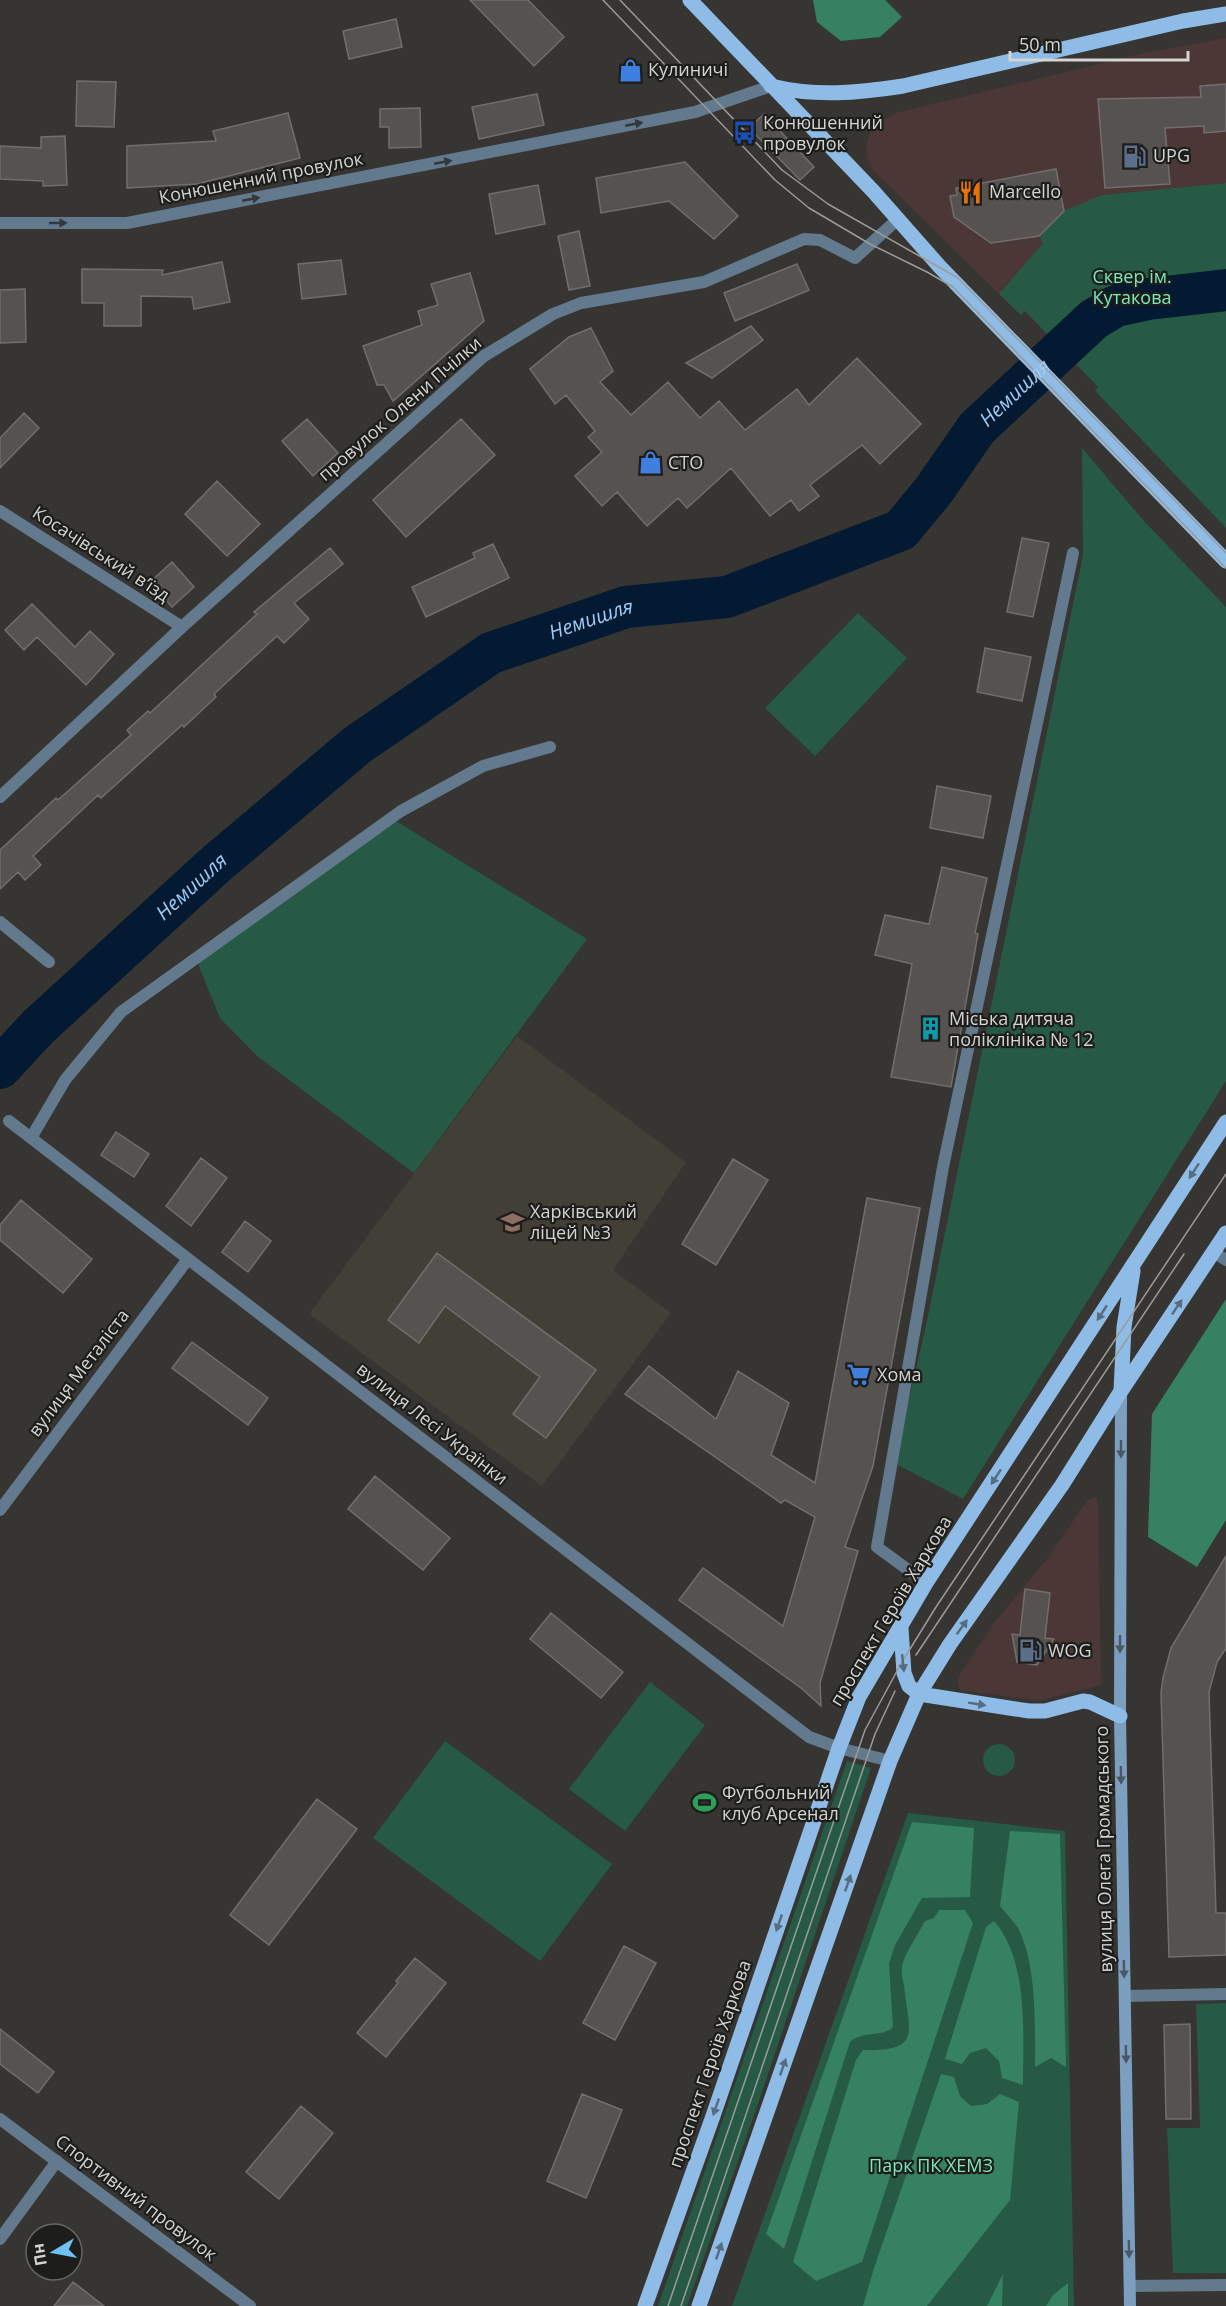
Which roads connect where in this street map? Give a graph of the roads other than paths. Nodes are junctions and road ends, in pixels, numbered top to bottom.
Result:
1 (690, 0) edge
2 (1226, 14) edge
3 (771, 86) junction
4 (898, 219) junction
5 (0, 223) edge
6 (0, 511) edge
7 (1073, 553) dead end
8 (1226, 561) edge
9 (182, 627) junction
10 (550, 747) dead end
11 (0, 797) edge
12 (0, 922) edge
13 (49, 962) dead end
14 (9, 1121) dead end
15 (1226, 1122) edge
16 (31, 1138) junction
17 (1226, 1233) edge
18 (1219, 1256) edge
19 (188, 1258) junction
20 (1134, 1264) junction
21 (1121, 1391) junction
22 (0, 1510) edge
23 (926, 1583) junction
24 (901, 1626) junction
25 (920, 1694) junction
26 (1120, 1716) junction
27 (839, 1748) junction
28 (890, 1761) junction
29 (1226, 1994) edge
30 (1125, 1996) junction
31 (0, 2119) edge
32 (57, 2161) junction
33 (0, 2239) edge
34 (1226, 2285) edge
35 (1130, 2286) junction
36 (250, 2306) edge
37 (645, 2306) edge
38 (699, 2306) edge
39 (1130, 2306) edge

1 - 3 main road
2 - 3 main road
3 - 4 main road
5 -> 3 street, Конюшенний провулок
4 - 8 main road
4 - 9 street, провулок Олени Пчілки
6 - 9 street, Косачівський в’їзд
7 - 23 street
9 - 11 street, провулок Олени Пчілки
10 - 16 street
12 - 13 street
14 - 16 street, вулиця Лесі Українки
15 -> 20 main road, проспект Героїв Харкова
16 - 19 street, вулиця Лесі Українки
17 - 18 main road
21 -> 18 main road
19 - 22 street, вулиця Металіста
19 - 27 street, вулиця Лесі Українки
20 - 21 main road
20 -> 23 main road, проспект Героїв Харкова
25 -> 21 main road
21 -> 26 main road, вулиця Олега Громадського
23 - 24 main road, проспект Героїв Харкова
24 -> 25 main road
24 - 27 main road, проспект Героїв Харкова
25 -> 26 main road
25 - 28 main road
26 -> 30 main road, вулиця Олега Громадського
27 - 28 street, вулиця Лесі Українки
27 -> 37 main road, проспект Героїв Харкова
38 -> 28 main road
29 - 30 street
30 -> 35 main road, вулиця Олега Громадського
31 - 32 street, Спортивний провулок
32 - 33 street
32 - 36 street, Спортивний провулок
34 - 35 street
35 - 39 main road, вулиця Олега Громадського

